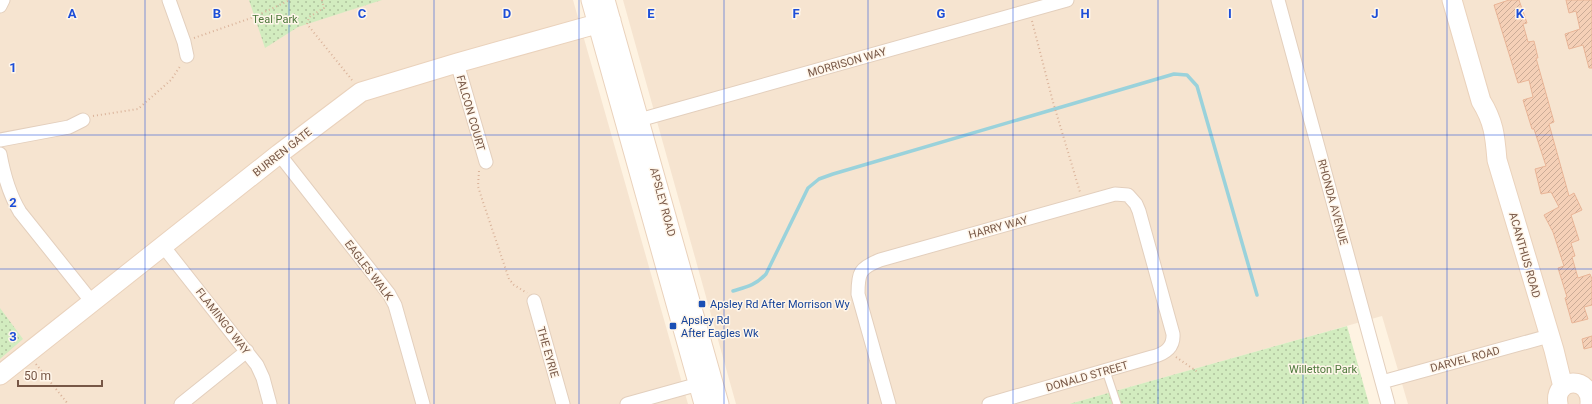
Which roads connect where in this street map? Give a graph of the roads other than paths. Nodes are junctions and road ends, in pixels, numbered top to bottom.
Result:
1 (3, 0) edge
2 (170, 0) edge
3 (591, 0) edge
4 (605, 0) edge
5 (1067, 0) edge
6 (1278, 0) edge
7 (1452, 0) edge
8 (0, 6) edge
9 (604, 22) junction
10 (187, 56) road end
11 (457, 63) junction
12 (83, 120) road end
13 (633, 122) junction
14 (0, 140) edge
15 (0, 154) edge
16 (278, 154) junction
17 (486, 162) road end
18 (163, 246) junction
19 (534, 300) road end
20 (92, 302) junction
21 (1551, 343) junction
22 (247, 351) junction
23 (1167, 351) joint
24 (1106, 371) junction
25 (0, 375) edge
26 (705, 382) junction
27 (1382, 382) junction
28 (1581, 395) edge
29 (181, 404) edge
30 (270, 404) edge
31 (423, 404) edge
32 (563, 404) edge
33 (627, 404) edge
34 (704, 404) edge
35 (719, 404) edge
36 (889, 404) edge
37 (989, 404) edge
38 (1117, 404) edge
39 (1388, 404) edge

1 - 8 street
2 - 10 street
3 - 9 street, APSLEY ROAD
4 - 9 street, APSLEY ROAD
5 - 13 street, MORRISON WAY
6 - 27 street, RHONDA AVENUE
7 - 21 street, ACANTHUS ROAD
9 - 11 street, BURREN GATE
9 - 13 street, APSLEY ROAD
11 - 16 street, BURREN GATE
11 - 17 street, FALCON COURT
12 - 14 street
13 - 26 street, APSLEY ROAD
15 - 20 street
16 - 18 street, BURREN GATE
16 - 31 street, EAGLES WALK
18 - 20 street, BURREN GATE
18 - 22 street, FLAMINGO WAY
19 - 32 street, THE EYRIE
20 - 25 street, BURREN GATE
21 - 27 street, DARVEL ROAD
21 - 28 street, ACANTHUS ROAD
22 - 29 street
22 - 30 street, FLAMINGO WAY
23 - 24 street, DONALD STREET
23 - 36 street, HARRY WAY
24 - 37 street, DONALD STREET
24 - 38 lane
26 - 33 street
26 - 34 street, APSLEY ROAD
26 - 35 street, APSLEY ROAD
27 - 39 street, RHONDA AVENUE

